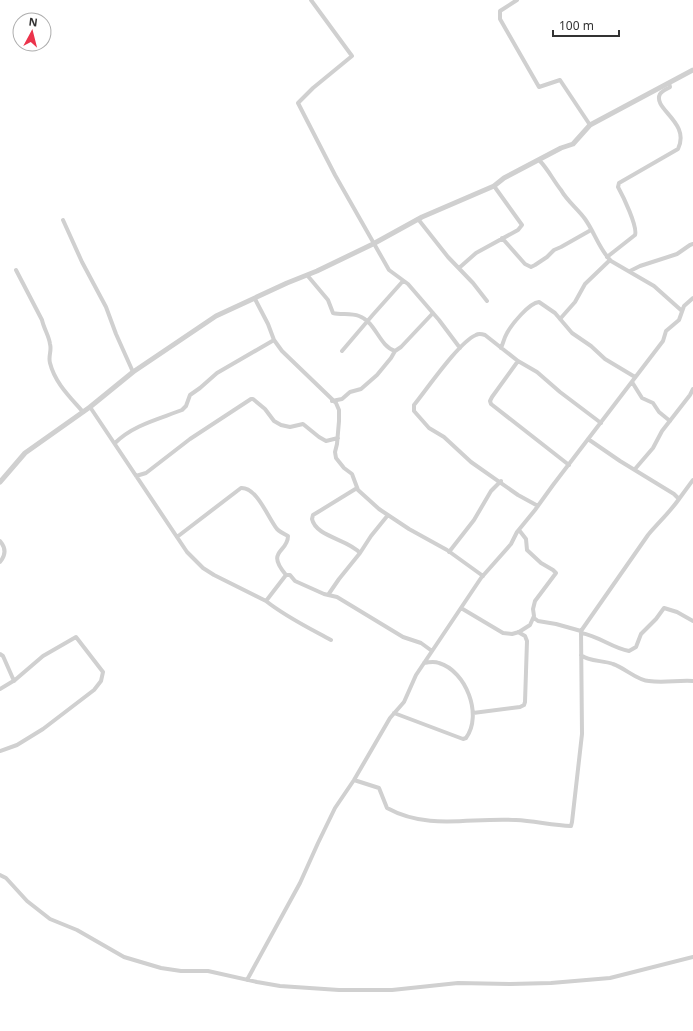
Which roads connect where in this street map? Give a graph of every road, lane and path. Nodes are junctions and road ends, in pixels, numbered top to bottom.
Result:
1 (311, 0) edge
2 (517, 0) edge
3 (693, 70) edge
4 (669, 83) junction
5 (590, 125) junction
6 (539, 160) junction
7 (494, 186) junction
8 (418, 219) junction
9 (63, 220) dead end
10 (591, 230) junction
11 (502, 238) junction
12 (373, 244) junction
13 (693, 244) edge
14 (608, 258) junction
15 (459, 268) junction
16 (16, 270) dead end
17 (630, 271) junction
18 (307, 275) junction
19 (403, 281) junction
20 (693, 298) edge
21 (255, 299) junction
22 (487, 301) dead end
23 (682, 311) junction
24 (433, 313) junction
25 (560, 319) junction
26 (368, 321) junction
27 (274, 340) junction
28 (460, 348) junction
29 (501, 348) junction
30 (342, 351) dead end
31 (395, 351) junction
32 (518, 361) junction
33 (133, 372) junction
34 (633, 380) junction
35 (693, 389) edge
36 (332, 401) junction
37 (90, 407) junction
38 (83, 412) junction
39 (670, 421) junction
40 (601, 423) junction
41 (338, 438) junction
42 (588, 440) junction
43 (115, 443) junction
44 (569, 465) junction
45 (635, 470) junction
46 (136, 476) junction
47 (693, 480) edge
48 (501, 481) junction
49 (0, 482) edge
50 (357, 488) junction
51 (679, 499) junction
52 (538, 506) junction
53 (388, 515) junction
54 (519, 530) junction
55 (177, 537) junction
56 (0, 541) edge
57 (449, 552) junction
58 (360, 553) junction
59 (0, 562) edge
60 (286, 575) junction
61 (483, 576) junction
62 (328, 595) junction
63 (266, 600) junction
64 (461, 608) junction
65 (534, 618) junction
66 (693, 621) edge
67 (518, 632) junction
68 (581, 632) junction
69 (331, 640) dead end
70 (432, 651) junction
71 (0, 654) edge
72 (581, 655) junction
73 (424, 663) junction
74 (15, 680) junction
75 (693, 681) edge
76 (0, 688) edge
77 (394, 713) junction
78 (473, 713) junction
79 (0, 751) edge
80 (354, 780) junction
81 (0, 875) edge
82 (693, 957) edge
83 (247, 980) junction

1 - 12 street
2 - 5 street
3 - 4 street
4 - 5 street
4 - 14 street
5 - 6 street
6 - 7 street
6 - 10 street
7 - 8 street
7 - 11 street
8 - 12 street
8 - 15 street
9 - 33 street
10 - 11 street
10 - 14 street
11 - 15 street
12 - 18 street
12 - 19 street
13 - 17 street
14 - 17 street
14 - 25 street
15 - 22 street
16 - 38 street
17 - 23 street
18 - 21 street
18 - 26 street
19 - 24 street
19 - 26 street
20 - 23 street
21 - 27 street
21 - 33 street
23 - 34 street
24 - 28 street
24 - 31 street
25 - 29 street
25 - 34 street
26 - 30 street
26 - 31 street
27 - 36 street
27 - 43 street
28 - 29 street
28 - 48 street
29 - 32 street
31 - 36 street
32 - 40 street
32 - 44 street
33 - 37 street
34 - 39 street
34 - 40 street
35 - 39 street
36 - 41 street
37 - 38 street
37 - 43 street
38 - 49 street
39 - 45 street
40 - 42 street
41 - 46 street
41 - 50 street
42 - 44 street
42 - 45 street
43 - 46 street
44 - 52 street
45 - 51 street
46 - 55 street
47 - 51 street
48 - 52 street
48 - 57 street
50 - 53 street
50 - 58 street
51 - 68 street
52 - 54 street
53 - 57 street
53 - 58 street
54 - 61 street
54 - 65 street
55 - 60 street
55 - 63 street
56 - 59 street
57 - 61 street
58 - 62 street
60 - 62 street
60 - 63 street
61 - 64 street
62 - 70 street
63 - 69 street
64 - 67 street
64 - 70 street
65 - 67 street
65 - 68 street
66 - 68 street
67 - 78 street
68 - 72 street
70 - 73 street
71 - 74 street
72 - 75 street
72 - 80 street
73 - 77 street
73 - 78 street
74 - 76 street
74 - 79 street
77 - 78 street
77 - 80 street
80 - 83 street
81 - 83 street
82 - 83 street

